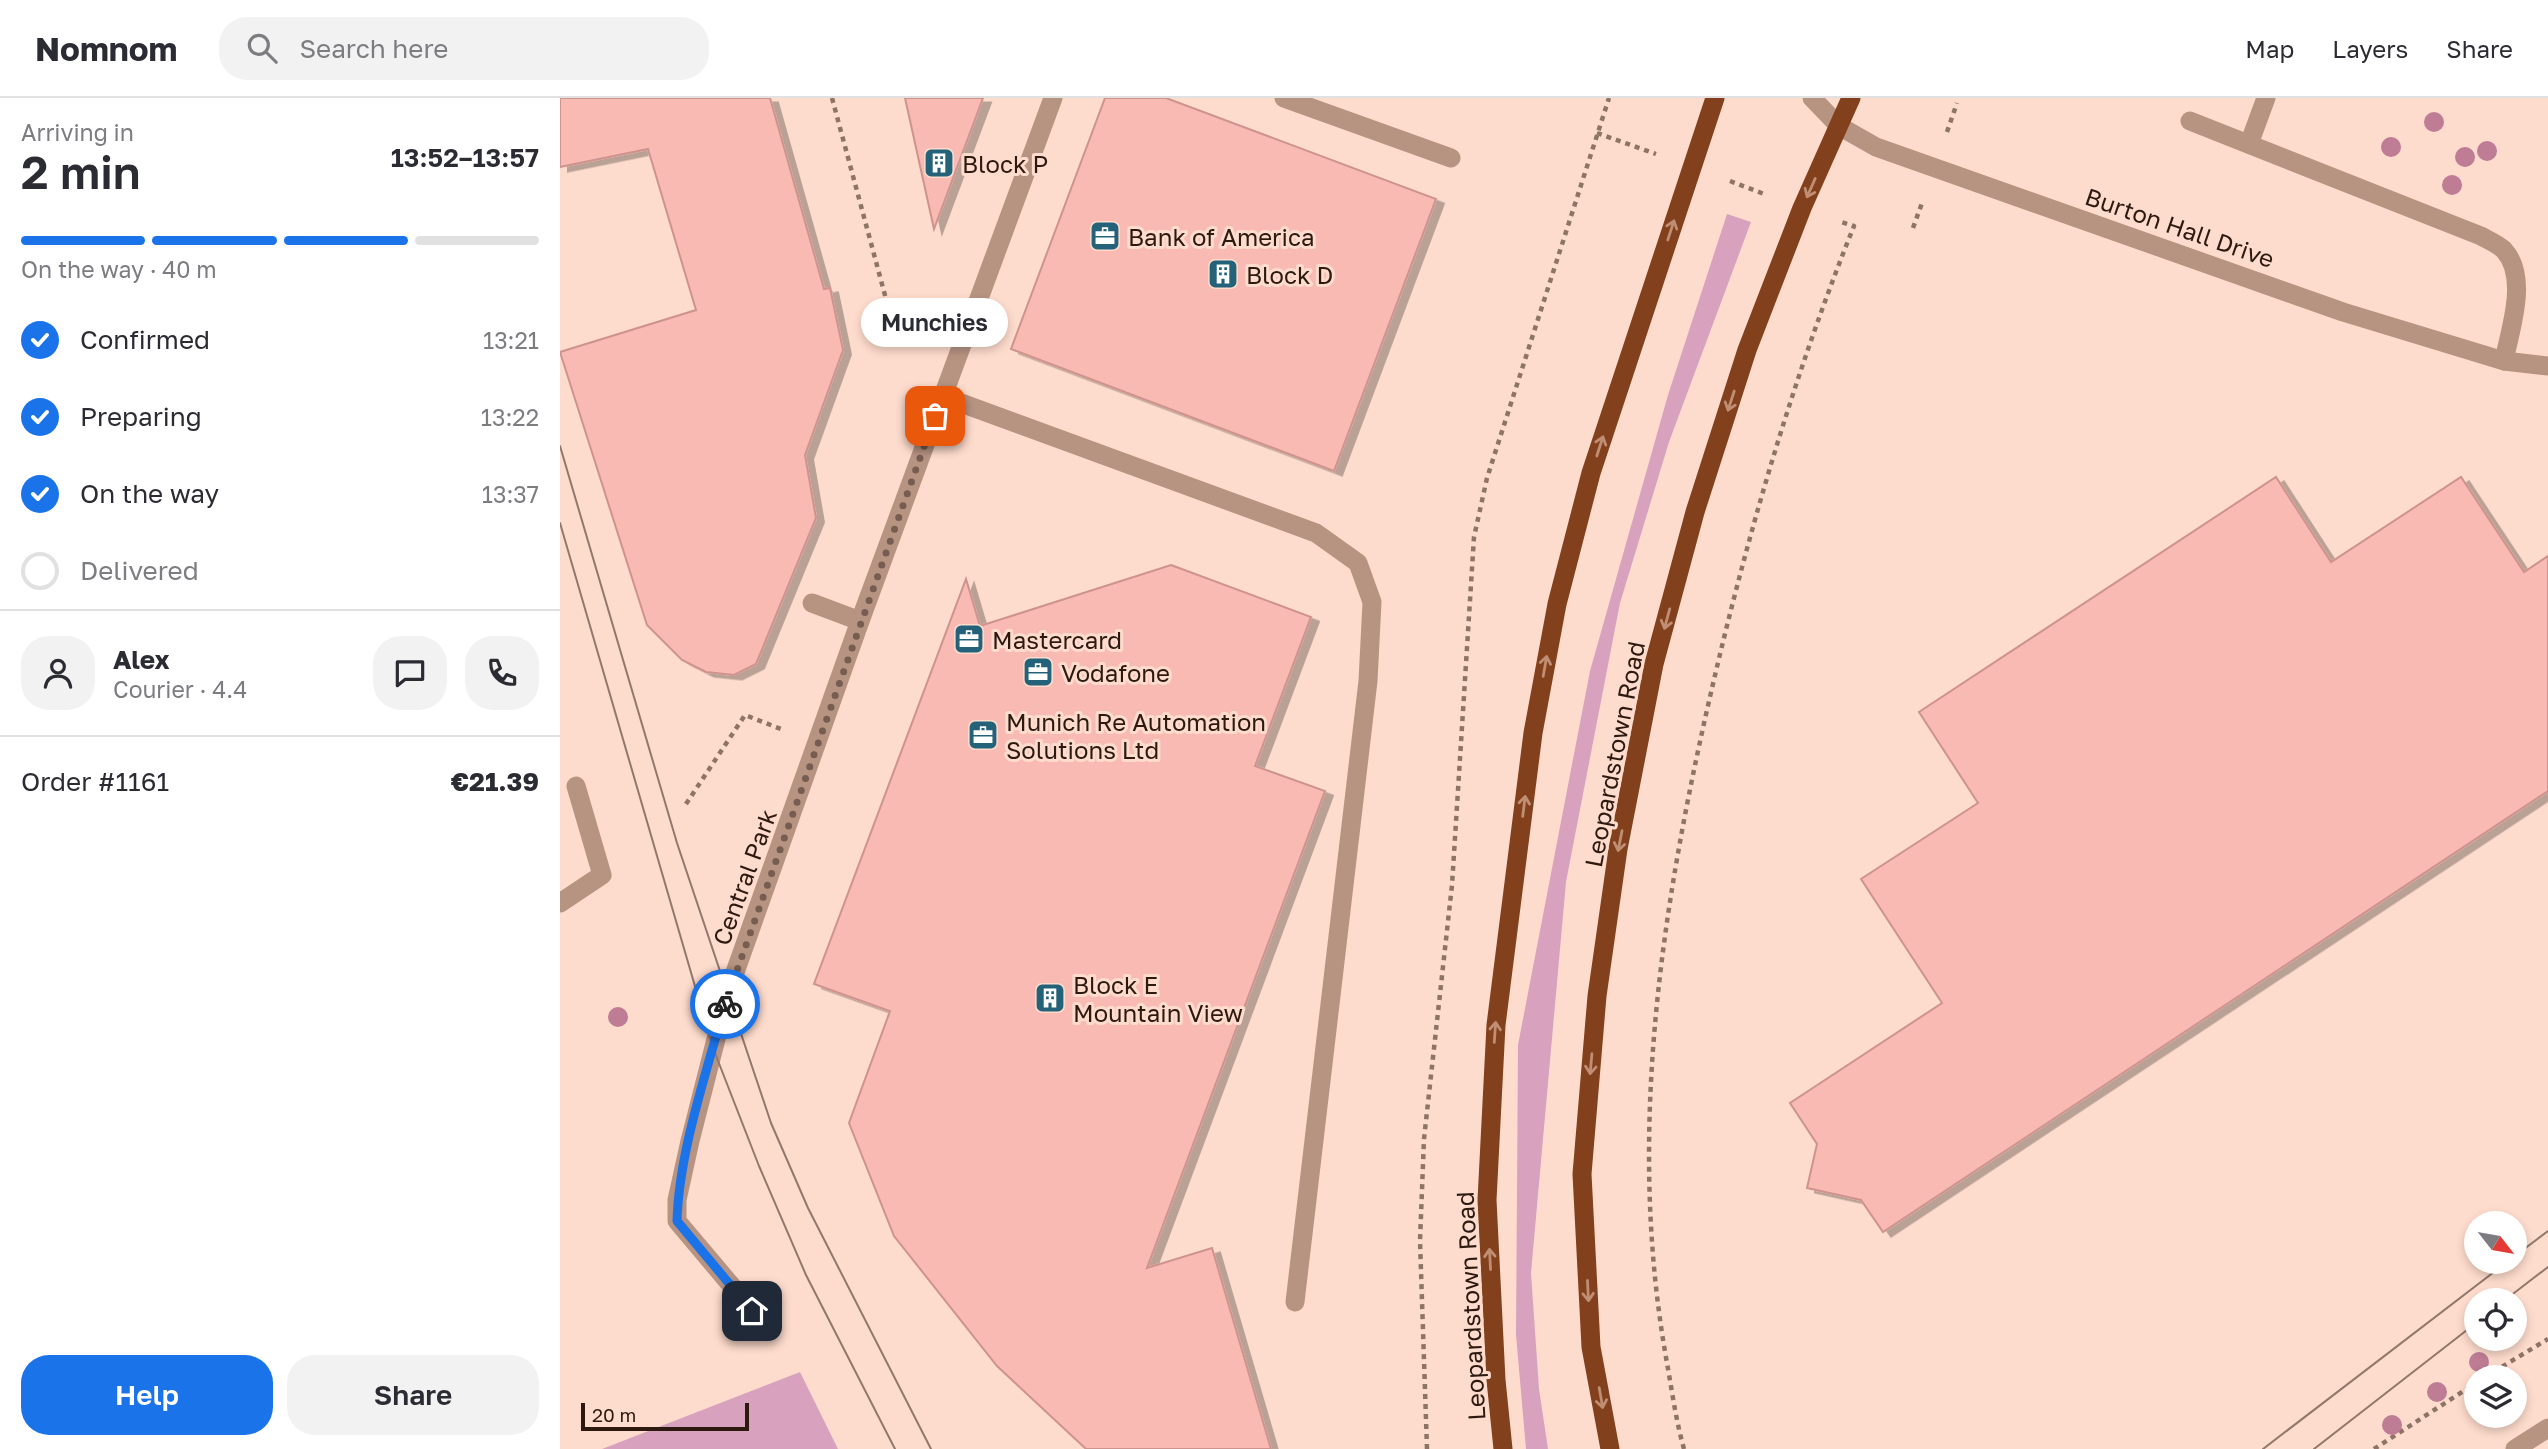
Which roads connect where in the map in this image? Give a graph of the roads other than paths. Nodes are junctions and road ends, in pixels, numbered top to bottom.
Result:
1 (1053, 98) edge
2 (1284, 98) edge
3 (1715, 98) edge
4 (1812, 98) edge
5 (1851, 98) edge
6 (2266, 98) edge
7 (2190, 121) dead end
8 (1839, 126) junction
9 (2249, 144) junction
10 (1451, 158) dead end
11 (2504, 361) junction
12 (2548, 366) edge
13 (942, 396) junction
14 (812, 603) dead end
15 (860, 621) junction
16 (576, 786) dead end
17 (560, 903) edge
18 (1295, 1302) dead end
19 (768, 1329) dead end
20 (2548, 1428) edge
21 (1503, 1449) edge
22 (1610, 1449) edge
23 (2515, 1449) edge

1 - 13 street, Central Park
2 - 10 street
21 -> 3 highway, Leopardstown Road
4 - 8 street, Burton Hall Drive
5 - 8 highway, Leopardstown Road
6 - 9 street
7 - 9 street
8 - 11 street, Burton Hall Drive
8 -> 22 highway, Leopardstown Road
9 - 11 street
11 - 12 street, Burton Hall Drive
13 - 15 street, Central Park
13 - 18 street
14 - 15 street
15 - 19 street, Central Park
16 - 17 street
20 - 23 street

